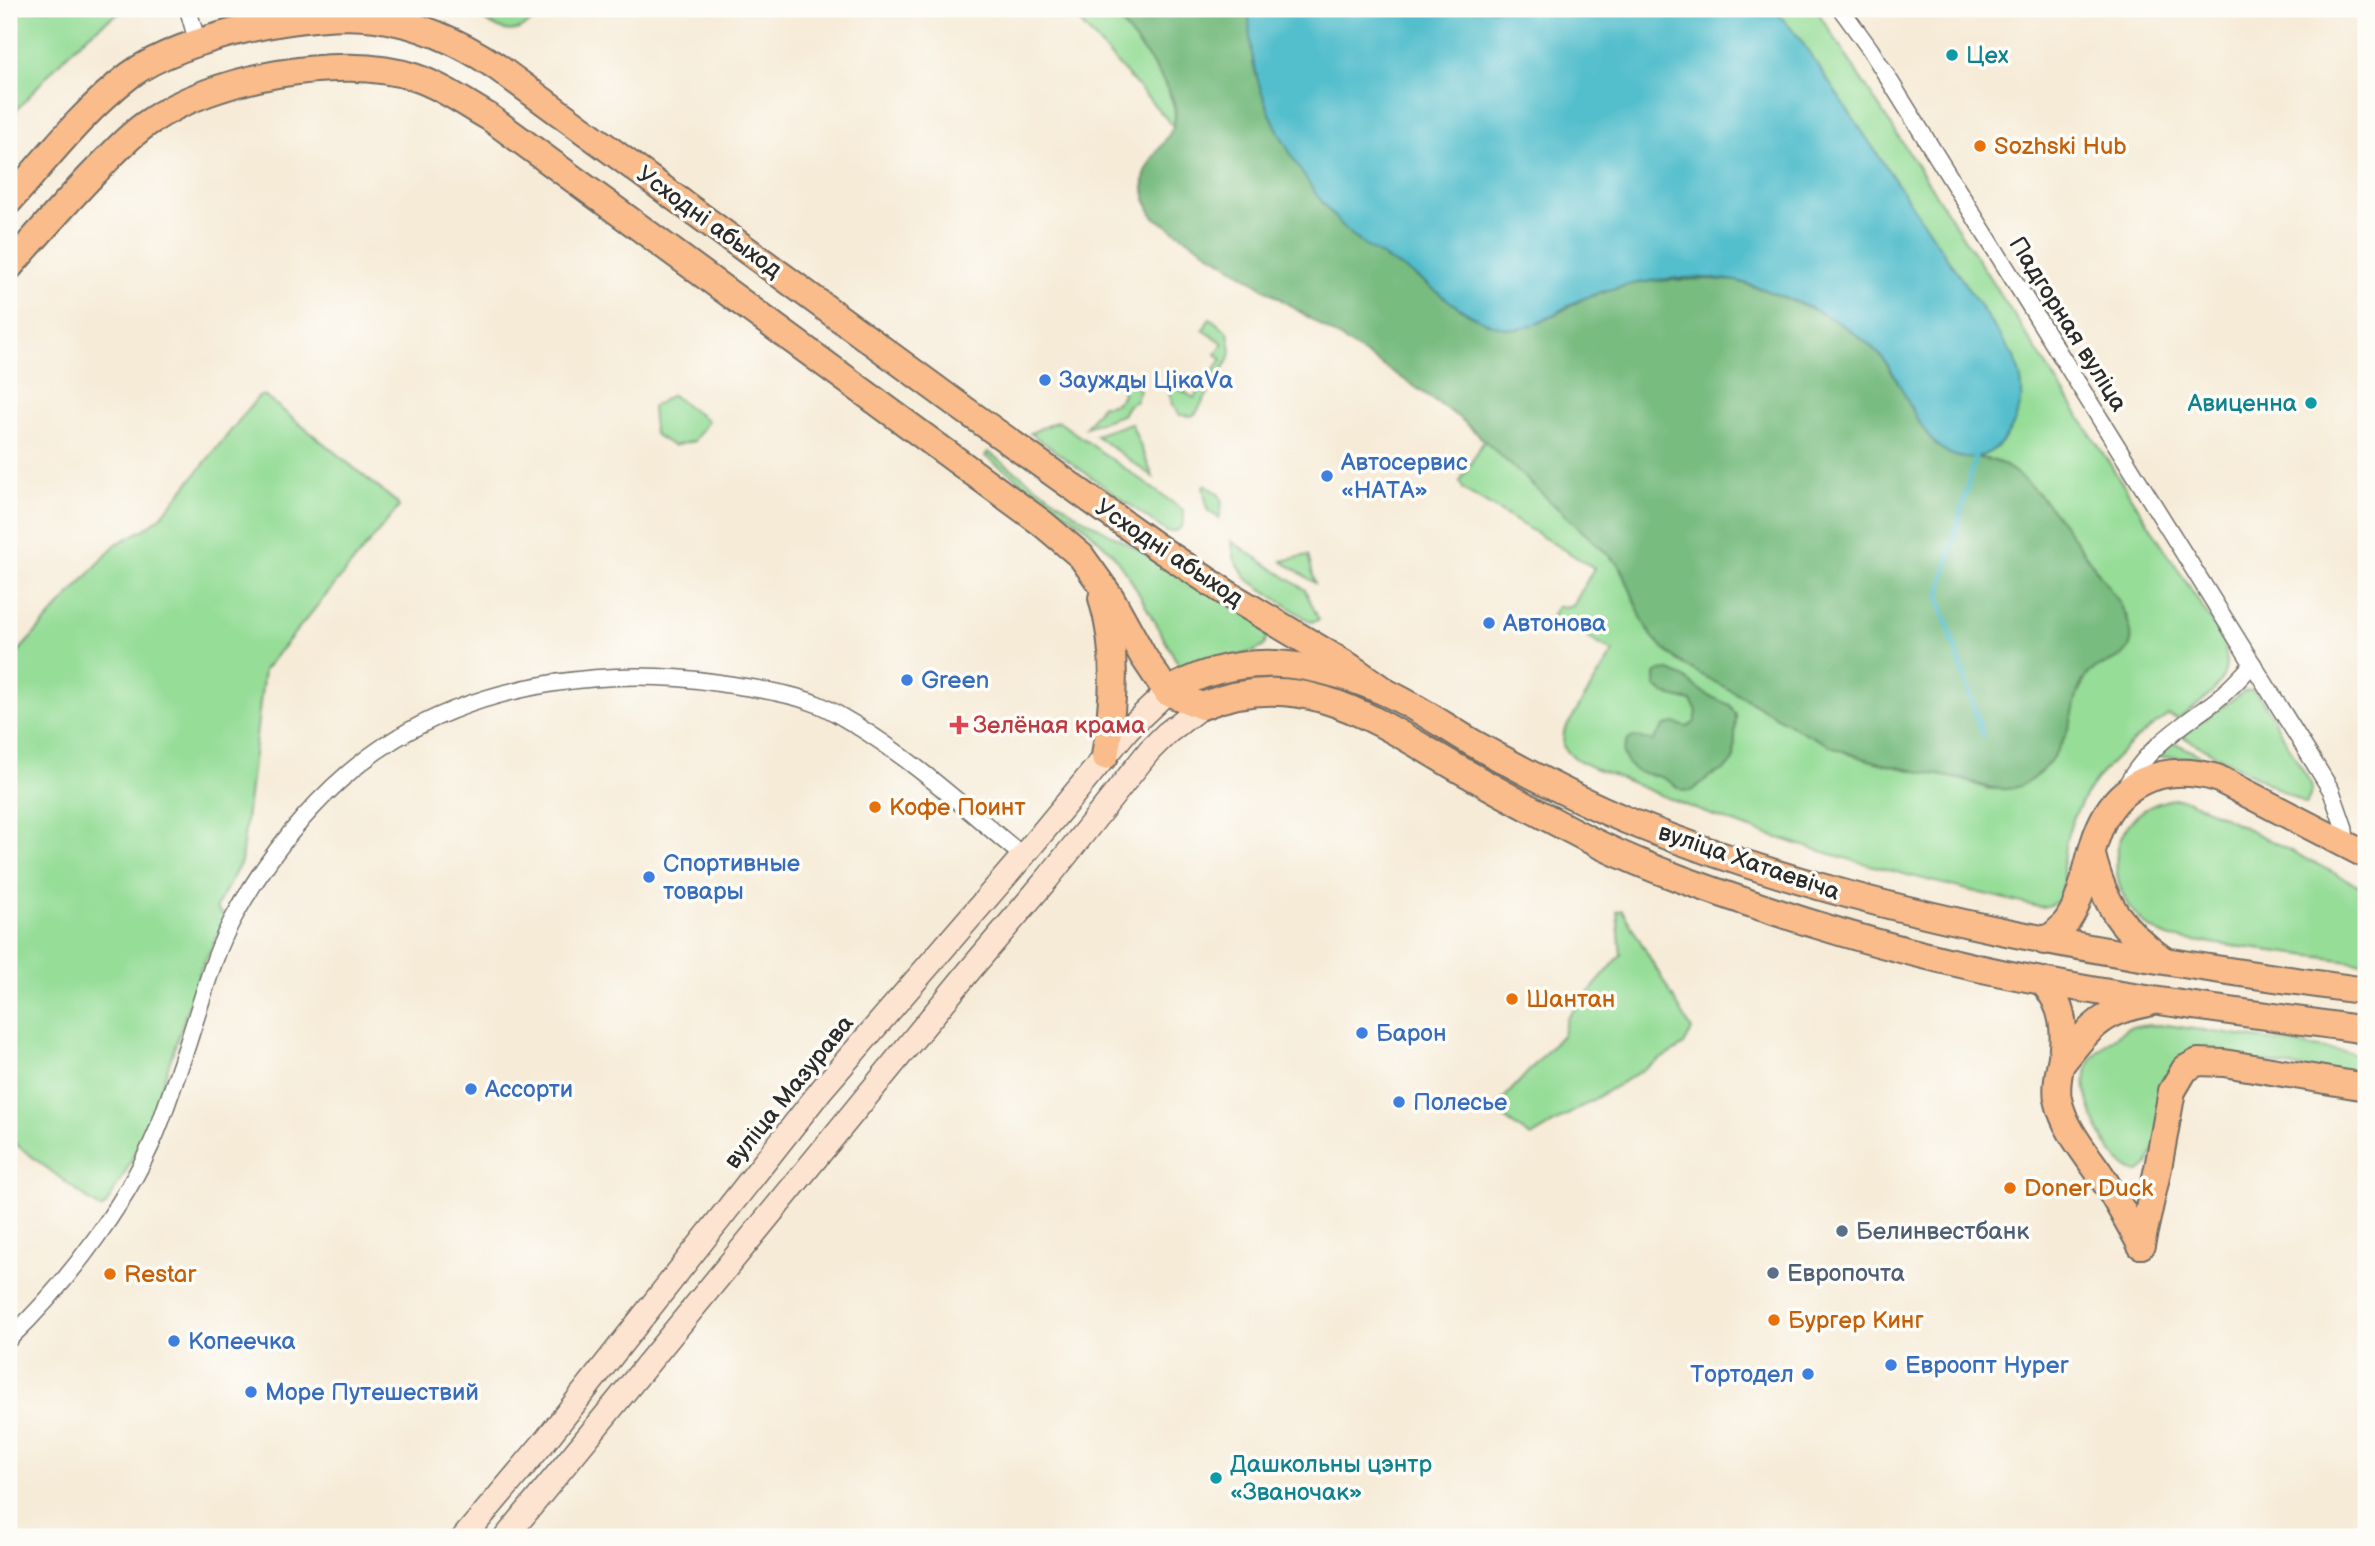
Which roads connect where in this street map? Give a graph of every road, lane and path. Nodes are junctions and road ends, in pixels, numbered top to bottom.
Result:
1 (188, 9) edge
2 (1841, 9) edge
3 (197, 41) junction
4 (9, 201) edge
5 (9, 267) edge
6 (958, 405) junction
7 (933, 443) junction
8 (1094, 573) junction
9 (2253, 664) junction
10 (1167, 692) junction
11 (1387, 693) junction
12 (1202, 706) junction
13 (1105, 756) junction
14 (2122, 794) junction
15 (2091, 849) junction
16 (2356, 849) edge
17 (1023, 856) junction
18 (1048, 878) junction
19 (2044, 941) junction
20 (2167, 962) junction
21 (2042, 981) junction
22 (2366, 991) edge
23 (2162, 1001) junction
24 (2366, 1030) edge
25 (2061, 1064) junction
26 (2366, 1087) edge
27 (9, 1339) edge
28 (464, 1537) edge
29 (506, 1537) edge

1 - 3 street
2 - 9 street, Падгорная вуліца
3 - 4 main road, Усходні абыход
3 - 6 main road, Усходні абыход
5 - 7 main road, Усходні абыход
6 - 7 main road
6 - 11 main road, Усходні абыход
7 - 8 main road, Усходні абыход
8 - 10 main road, Усходні абыход
8 - 13 main road
9 - 14 street
9 - 16 street, Падгорная вуліца
10 - 11 main road, вуліца Хатаевіча
10 - 12 main road
10 - 13 main road, вуліца Мазурава
11 - 19 main road, вуліца Хатаевіча
12 - 18 main road
12 - 21 main road, вуліца Хатаевіча
13 - 17 main road, вуліца Мазурава
14 - 15 main road
14 - 16 main road
15 - 19 main road
15 - 20 main road
17 - 18 main road
17 - 27 street
17 - 28 main road, вуліца Мазурава
18 - 29 main road
19 - 20 main road, вуліца Хатаевіча
20 - 22 main road, вуліца Хатаевіча
21 - 23 main road, вуліца Хатаевіча
21 - 25 main road
23 - 24 main road, вуліца Хатаевіча
23 - 25 main road
25 - 26 main road

